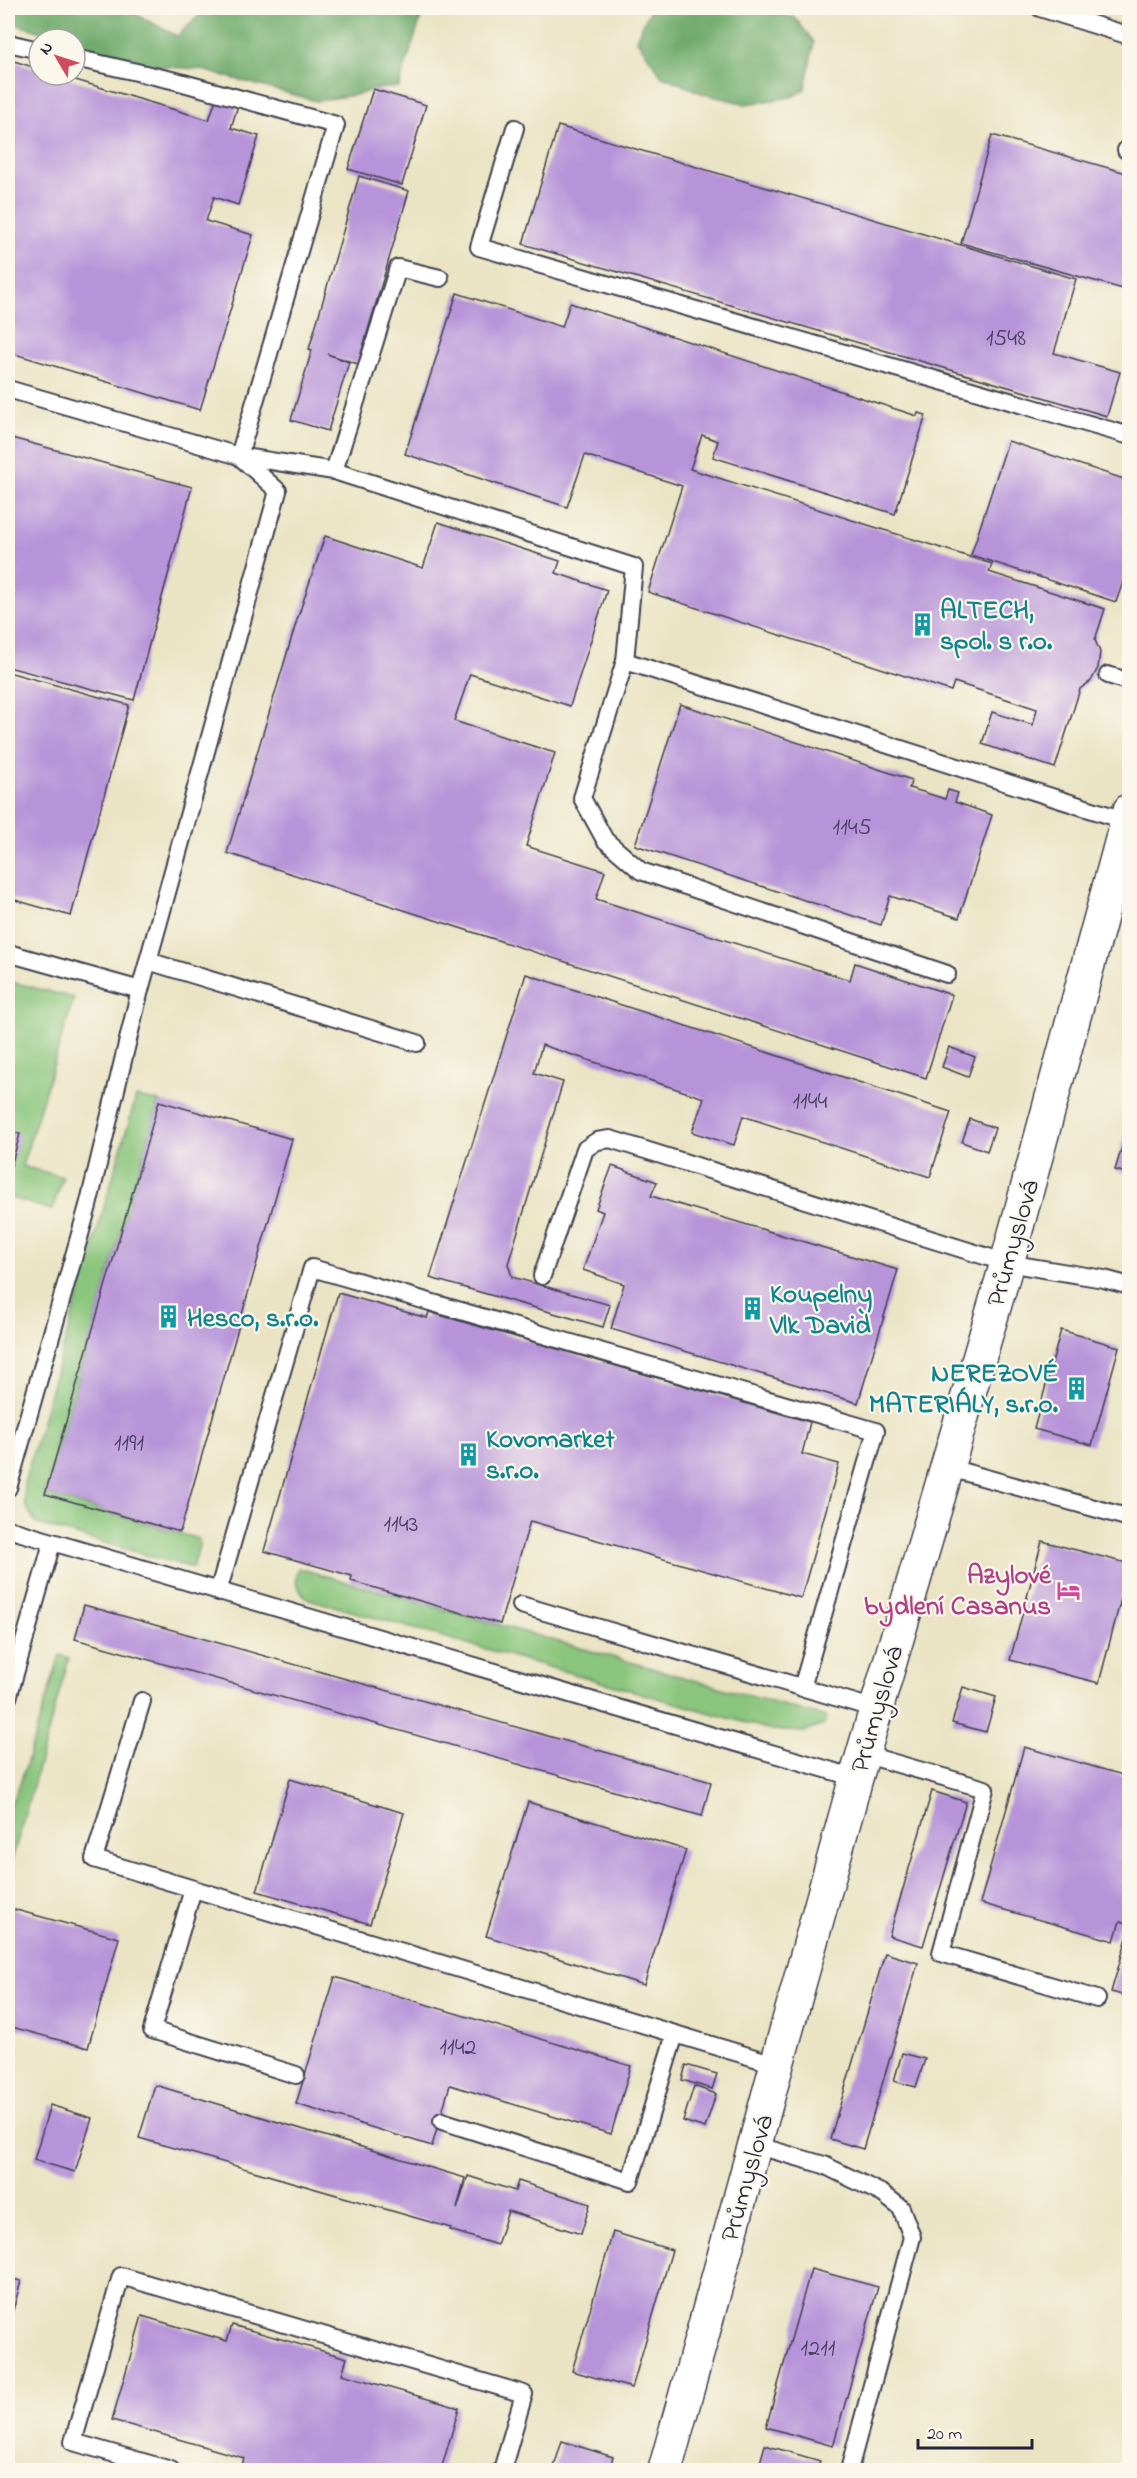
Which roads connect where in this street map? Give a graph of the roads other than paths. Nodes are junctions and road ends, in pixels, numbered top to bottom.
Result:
1 (1040, 8) edge
2 (1130, 36) edge
3 (8, 43) edge
4 (27, 47) edge
5 (87, 61) edge
6 (514, 128) dead end
7 (440, 278) dead end
8 (8, 389) edge
9 (1130, 436) edge
10 (239, 456) junction
11 (334, 471) junction
12 (625, 661) junction
13 (1108, 675) dead end
14 (1130, 682) edge
15 (1128, 815) edge
16 (8, 953) edge
17 (148, 961) junction
18 (947, 974) dead end
19 (140, 990) junction
20 (417, 1043) dead end
21 (1007, 1263) junction
22 (542, 1276) dead end
23 (1130, 1286) edge
24 (946, 1467) junction
25 (8, 1488) edge
26 (1130, 1518) edge
27 (8, 1530) edge
28 (52, 1543) junction
29 (218, 1592) junction
30 (520, 1605) dead end
31 (802, 1688) junction
32 (8, 1698) edge
33 (142, 1701) dead end
34 (876, 1709) junction
35 (860, 1766) junction
36 (193, 1889) junction
37 (1097, 1998) dead end
38 (675, 2034) junction
39 (778, 2065) junction
40 (296, 2075) dead end
41 (442, 2121) dead end
42 (755, 2145) junction
43 (171, 2470) edge
44 (502, 2470) edge
45 (665, 2470) edge
46 (849, 2470) edge

1 - 2 lane
3 - 4 lane
5 - 10 lane
6 - 9 lane
7 - 11 lane
8 - 10 lane
10 - 11 lane
10 - 17 lane
11 - 12 lane
12 - 15 lane
12 - 18 lane
13 - 14 lane
15 - 21 street, Průmyslová
16 - 19 lane
17 - 19 lane
17 - 20 lane
19 - 25 lane
21 - 22 lane
21 - 23 lane
21 - 24 street, Průmyslová
24 - 26 lane
24 - 34 street, Průmyslová
27 - 28 lane
28 - 29 lane
28 - 32 lane
29 - 31 lane
29 - 35 lane
30 - 31 lane
31 - 34 lane
33 - 36 lane
34 - 35 street, Průmyslová
35 - 37 lane
35 - 39 street, Průmyslová
36 - 38 lane
36 - 40 lane
38 - 39 lane
38 - 41 lane
39 - 42 street, Průmyslová
42 - 45 street, Průmyslová
42 - 46 lane
43 - 44 lane

